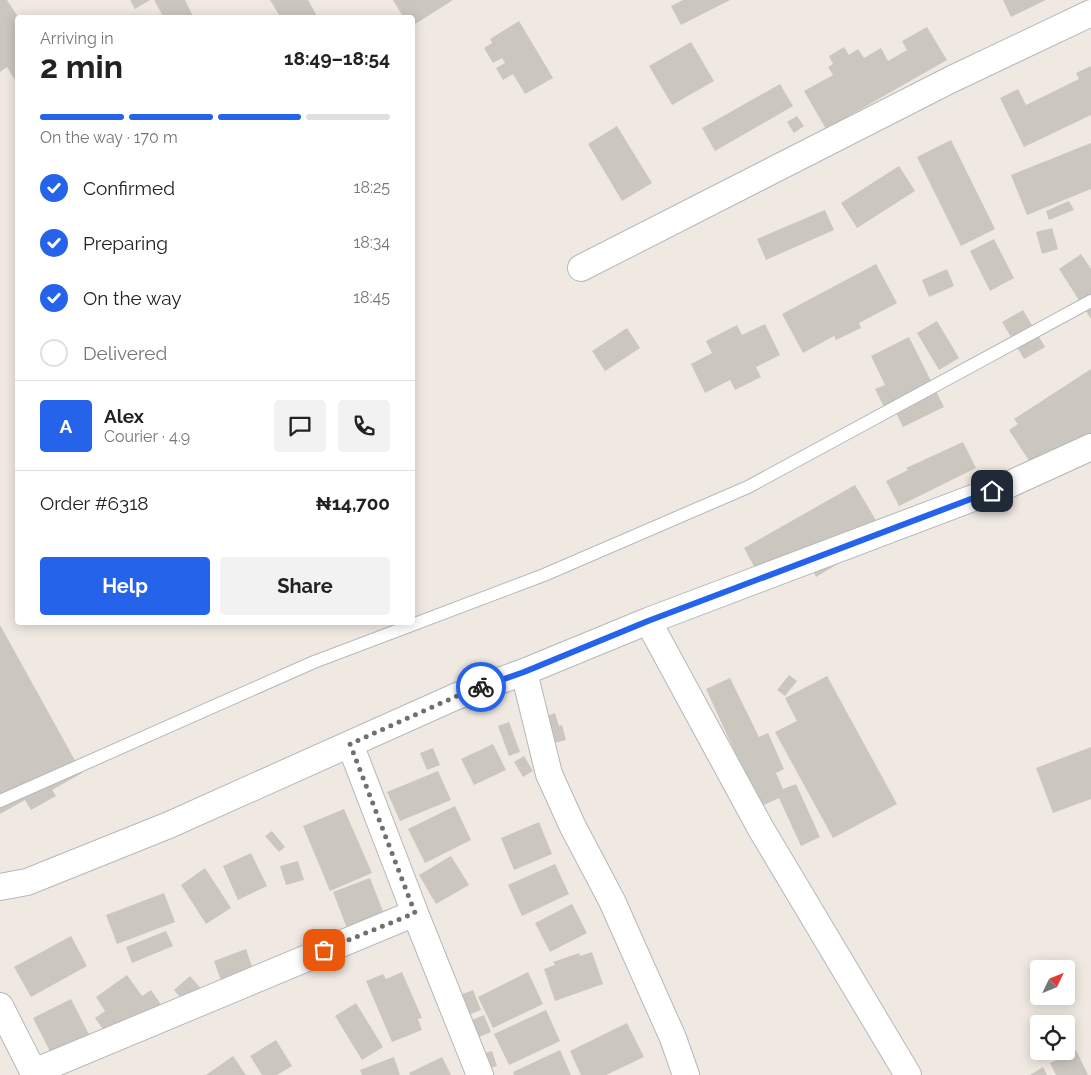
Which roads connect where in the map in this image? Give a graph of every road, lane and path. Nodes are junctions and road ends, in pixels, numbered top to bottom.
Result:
1 (1091, 13) edge
2 (582, 268) dead end
3 (1091, 302) edge
4 (1091, 447) edge
5 (648, 621) junction
6 (415, 624) edge
7 (412, 625) edge
8 (524, 672) junction
9 (350, 744) junction
10 (0, 801) edge
11 (0, 887) edge
12 (415, 913) junction
13 (0, 1006) edge
14 (34, 1074) edge
15 (480, 1075) edge
16 (686, 1075) edge
17 (908, 1075) edge

1 - 2 street
3 - 6 lane
4 - 5 street
5 - 8 street
5 - 17 street
7 - 10 lane
8 - 9 street
8 - 16 street
9 - 11 street
9 - 12 street
12 - 14 street
12 - 15 street
13 - 14 street

